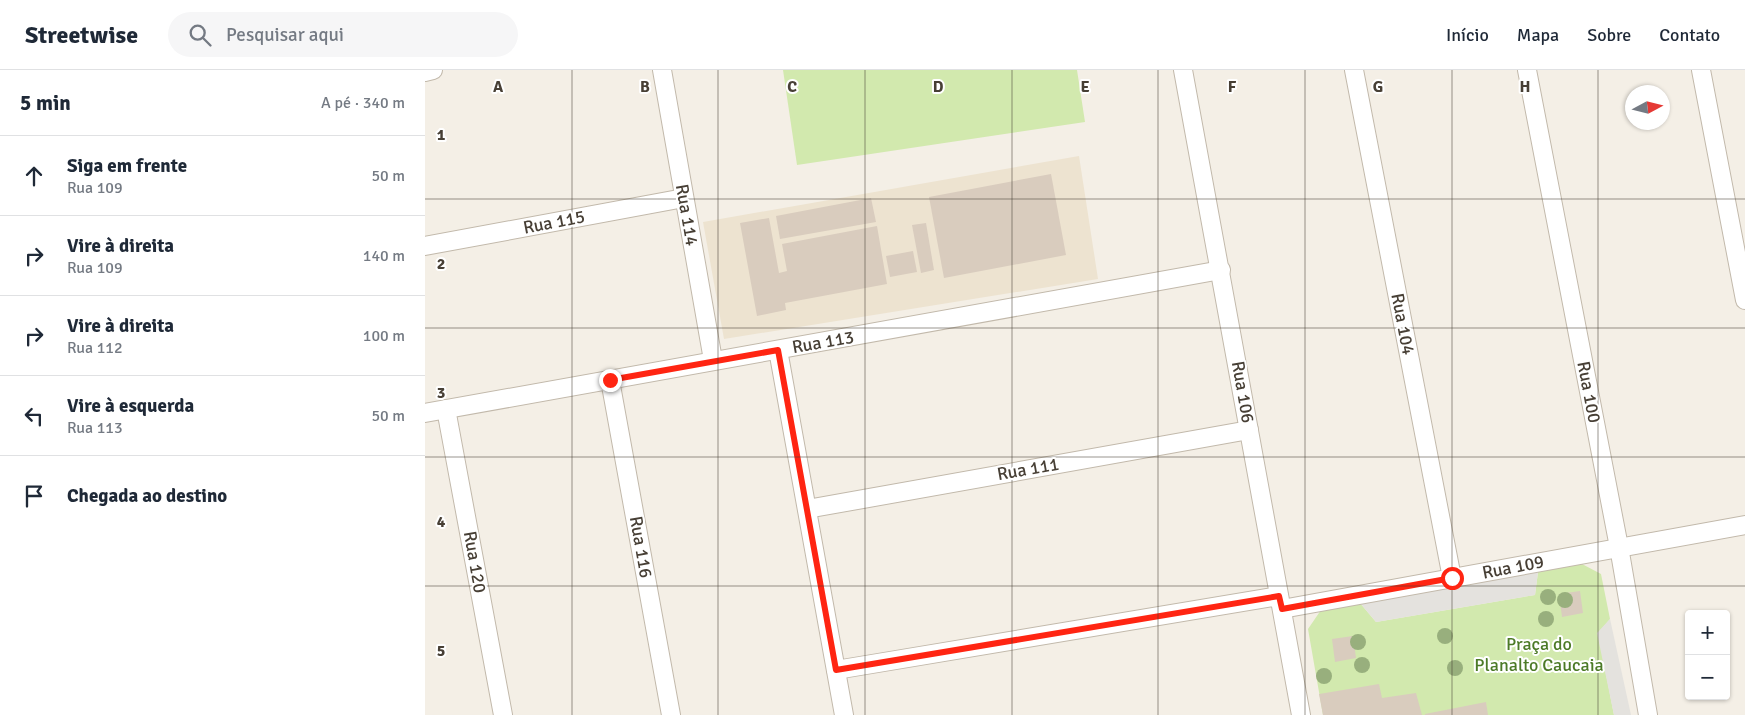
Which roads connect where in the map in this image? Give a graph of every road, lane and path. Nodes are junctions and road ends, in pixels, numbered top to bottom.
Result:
1 (433, 70) edge
2 (662, 70) edge
3 (1183, 70) edge
4 (1354, 70) edge
5 (1527, 70) edge
6 (1701, 70) edge
7 (425, 72) edge
8 (684, 198) junction
9 (425, 246) edge
10 (1221, 270) junction
11 (1745, 300) edge
12 (778, 350) junction
13 (713, 360) junction
14 (610, 380) junction
15 (446, 409) junction
16 (425, 413) edge
17 (1249, 430) junction
18 (807, 509) junction
19 (1745, 525) edge
20 (1619, 546) junction
21 (1452, 578) junction
22 (1280, 602) junction
23 (836, 670) junction
24 (503, 715) edge
25 (671, 715) edge
26 (844, 715) edge
27 (1301, 715) edge
28 (1648, 715) edge

1 - 7 street
2 - 8 street, Rua 114
3 - 10 street, Rua 106
4 - 21 street, Rua 104
5 - 20 street, Rua 100
6 - 11 street
8 - 9 street, Rua 115
8 - 13 street, Rua 114
10 - 12 street, Rua 113
10 - 17 street, Rua 106
12 - 13 street, Rua 113
12 - 18 street
13 - 14 street, Rua 113
14 - 15 street, Rua 113
14 - 25 street, Rua 116
15 - 16 street, Rua 113
15 - 24 street, Rua 120
17 - 18 street, Rua 111
17 - 22 street, Rua 106
18 - 23 street
19 - 20 street, Rua 109
20 - 21 street, Rua 109
20 - 28 street, Rua 100
21 - 22 street, Rua 109
22 - 23 street, Rua 109
22 - 27 street, Rua 106
23 - 26 street

